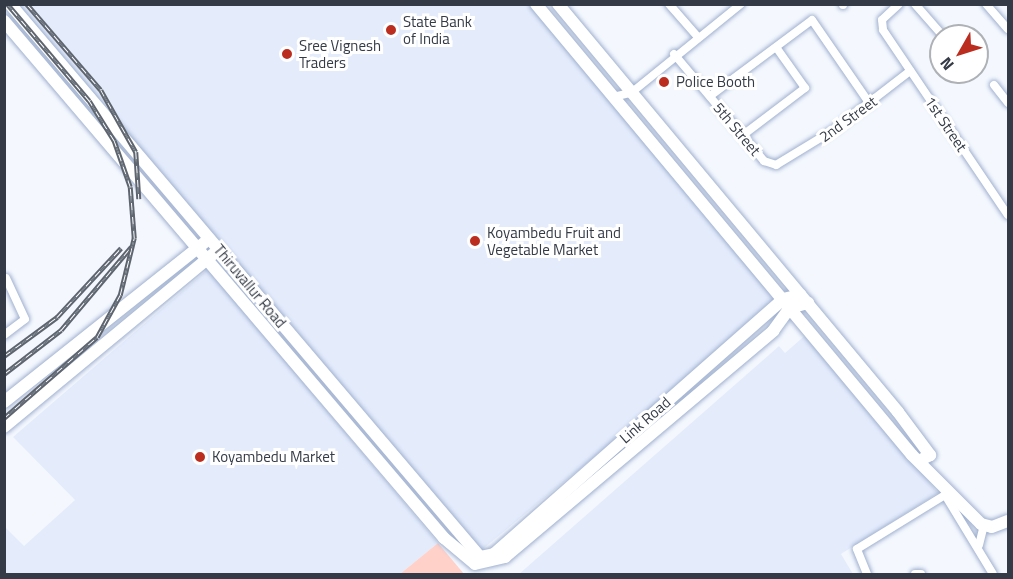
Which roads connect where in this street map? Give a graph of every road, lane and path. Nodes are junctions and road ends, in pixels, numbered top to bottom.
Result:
1 (10, 4) edge
2 (536, 4) edge
3 (558, 4) edge
4 (669, 4) edge
5 (899, 4) edge
6 (915, 4) edge
7 (986, 4) edge
8 (738, 5) edge
9 (4, 21) edge
10 (932, 24) edge
11 (1008, 29) edge
12 (697, 36) junction
13 (776, 47) junction
14 (674, 54) junction
15 (910, 71) junction
16 (994, 85) dead end
17 (631, 93) junction
18 (710, 96) junction
19 (613, 97) junction
20 (1008, 103) edge
21 (870, 104) junction
22 (743, 135) junction
23 (783, 164) joint
24 (1008, 215) edge
25 (210, 238) junction
26 (199, 248) junction
27 (219, 249) junction
28 (208, 258) junction
29 (6, 278) edge
30 (805, 299) junction
31 (787, 303) junction
32 (4, 334) edge
33 (4, 402) edge
34 (4, 427) edge
35 (921, 460) junction
36 (963, 510) junction
37 (1008, 521) edge
38 (984, 525) junction
39 (979, 545) junction
40 (494, 554) joint
41 (867, 574) edge
42 (915, 574) edge
43 (921, 574) edge
44 (993, 574) edge

1 - 25 street, Thiruvallur Road
2 - 19 street
3 - 17 street
4 - 12 street
5 - 15 street, 1st Street
6 - 10 street
7 - 11 street
8 - 12 street
9 - 26 street
12 - 14 street
13 - 18 street
13 - 21 street
13 - 22 street
14 - 17 street
14 - 18 street, 5th Street
15 - 21 street, 2nd Street
15 - 24 street, 1st Street
16 - 20 street
17 - 19 street
17 - 30 street
18 - 22 street, 5th Street
19 - 31 street
21 - 23 street, 2nd Street
22 - 23 street, 5th Street
25 - 26 street
25 - 27 street, Thiruvallur Road
26 - 28 street
26 - 33 street
27 - 28 street
27 - 40 street, Thiruvallur Road
28 - 31 street
28 - 34 street
29 - 32 street
30 - 31 street
30 - 35 street
31 - 35 street
31 - 40 street, Link Road
35 - 36 street
36 - 38 street
36 - 39 street
36 - 41 street
37 - 38 street
38 - 39 street
39 - 44 street
42 - 43 street

